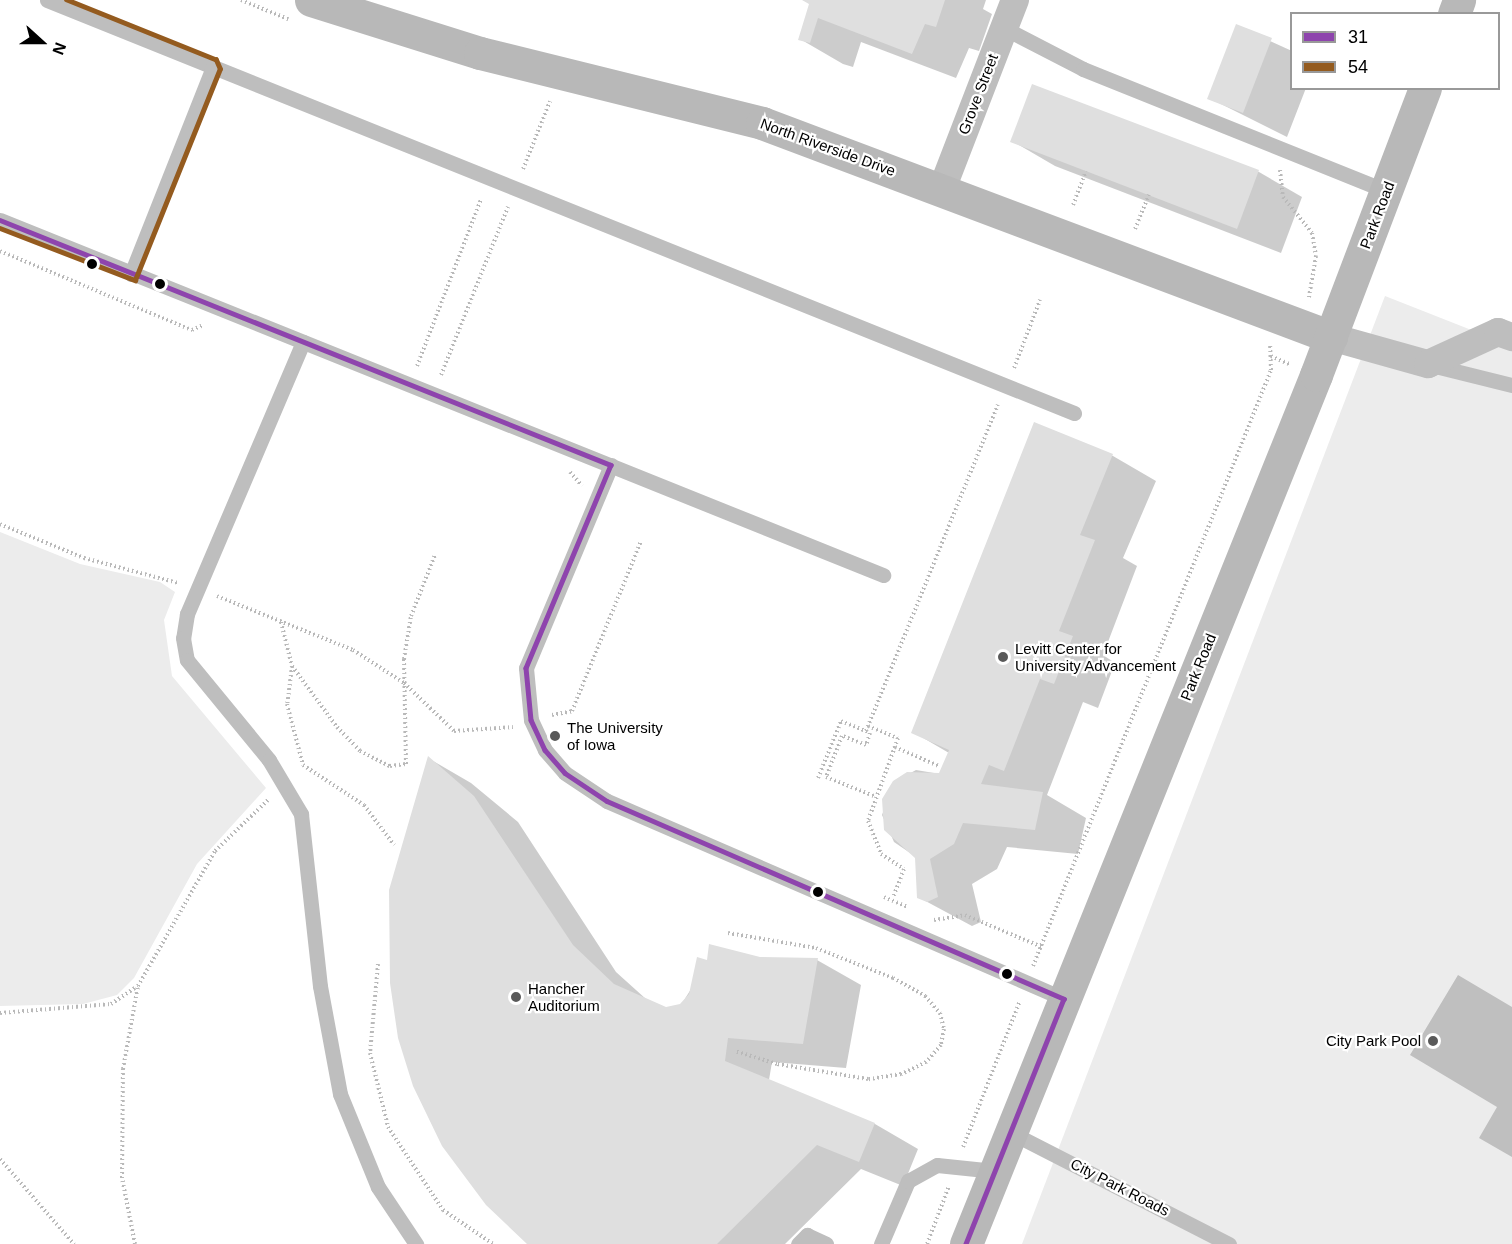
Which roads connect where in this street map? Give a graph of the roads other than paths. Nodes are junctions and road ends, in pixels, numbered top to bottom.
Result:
1 (47, 0) edge
2 (1015, 0) edge
3 (302, 11) edge
4 (1004, 28) junction
5 (213, 67) junction
6 (1424, 90) edge
7 (942, 189) junction
8 (1386, 191) junction
9 (0, 220) edge
10 (131, 274) junction
11 (1331, 337) junction
12 (1512, 337) edge
13 (303, 342) junction
14 (1428, 364) junction
15 (1512, 385) edge
16 (1074, 413) dead end
17 (611, 465) junction
18 (883, 575) dead end
19 (1064, 999) junction
20 (1010, 1131) junction
21 (995, 1172) junction
22 (417, 1244) edge
23 (798, 1244) edge
24 (826, 1244) edge
25 (881, 1244) edge
26 (966, 1244) edge
27 (1229, 1244) edge

1 - 5 lane
2 - 4 street, Grove Street
3 - 7 street, North Riverside Drive
4 - 7 street, Grove Street
4 - 8 lane
5 - 10 lane
5 - 16 lane
6 - 8 street, Park Road
7 - 11 street, North Riverside Drive
8 - 11 street, Park Road
9 - 10 lane
10 - 13 lane
11 - 14 street
11 - 19 street, Park Road
12 - 14 street
13 - 17 lane
13 - 22 lane
14 - 15 lane
17 - 18 lane
17 - 19 lane
19 - 20 street, Park Road
20 - 21 street, Park Road
20 - 27 lane, City Park Roads
21 - 25 lane
21 - 26 street, Park Road
23 - 24 lane

